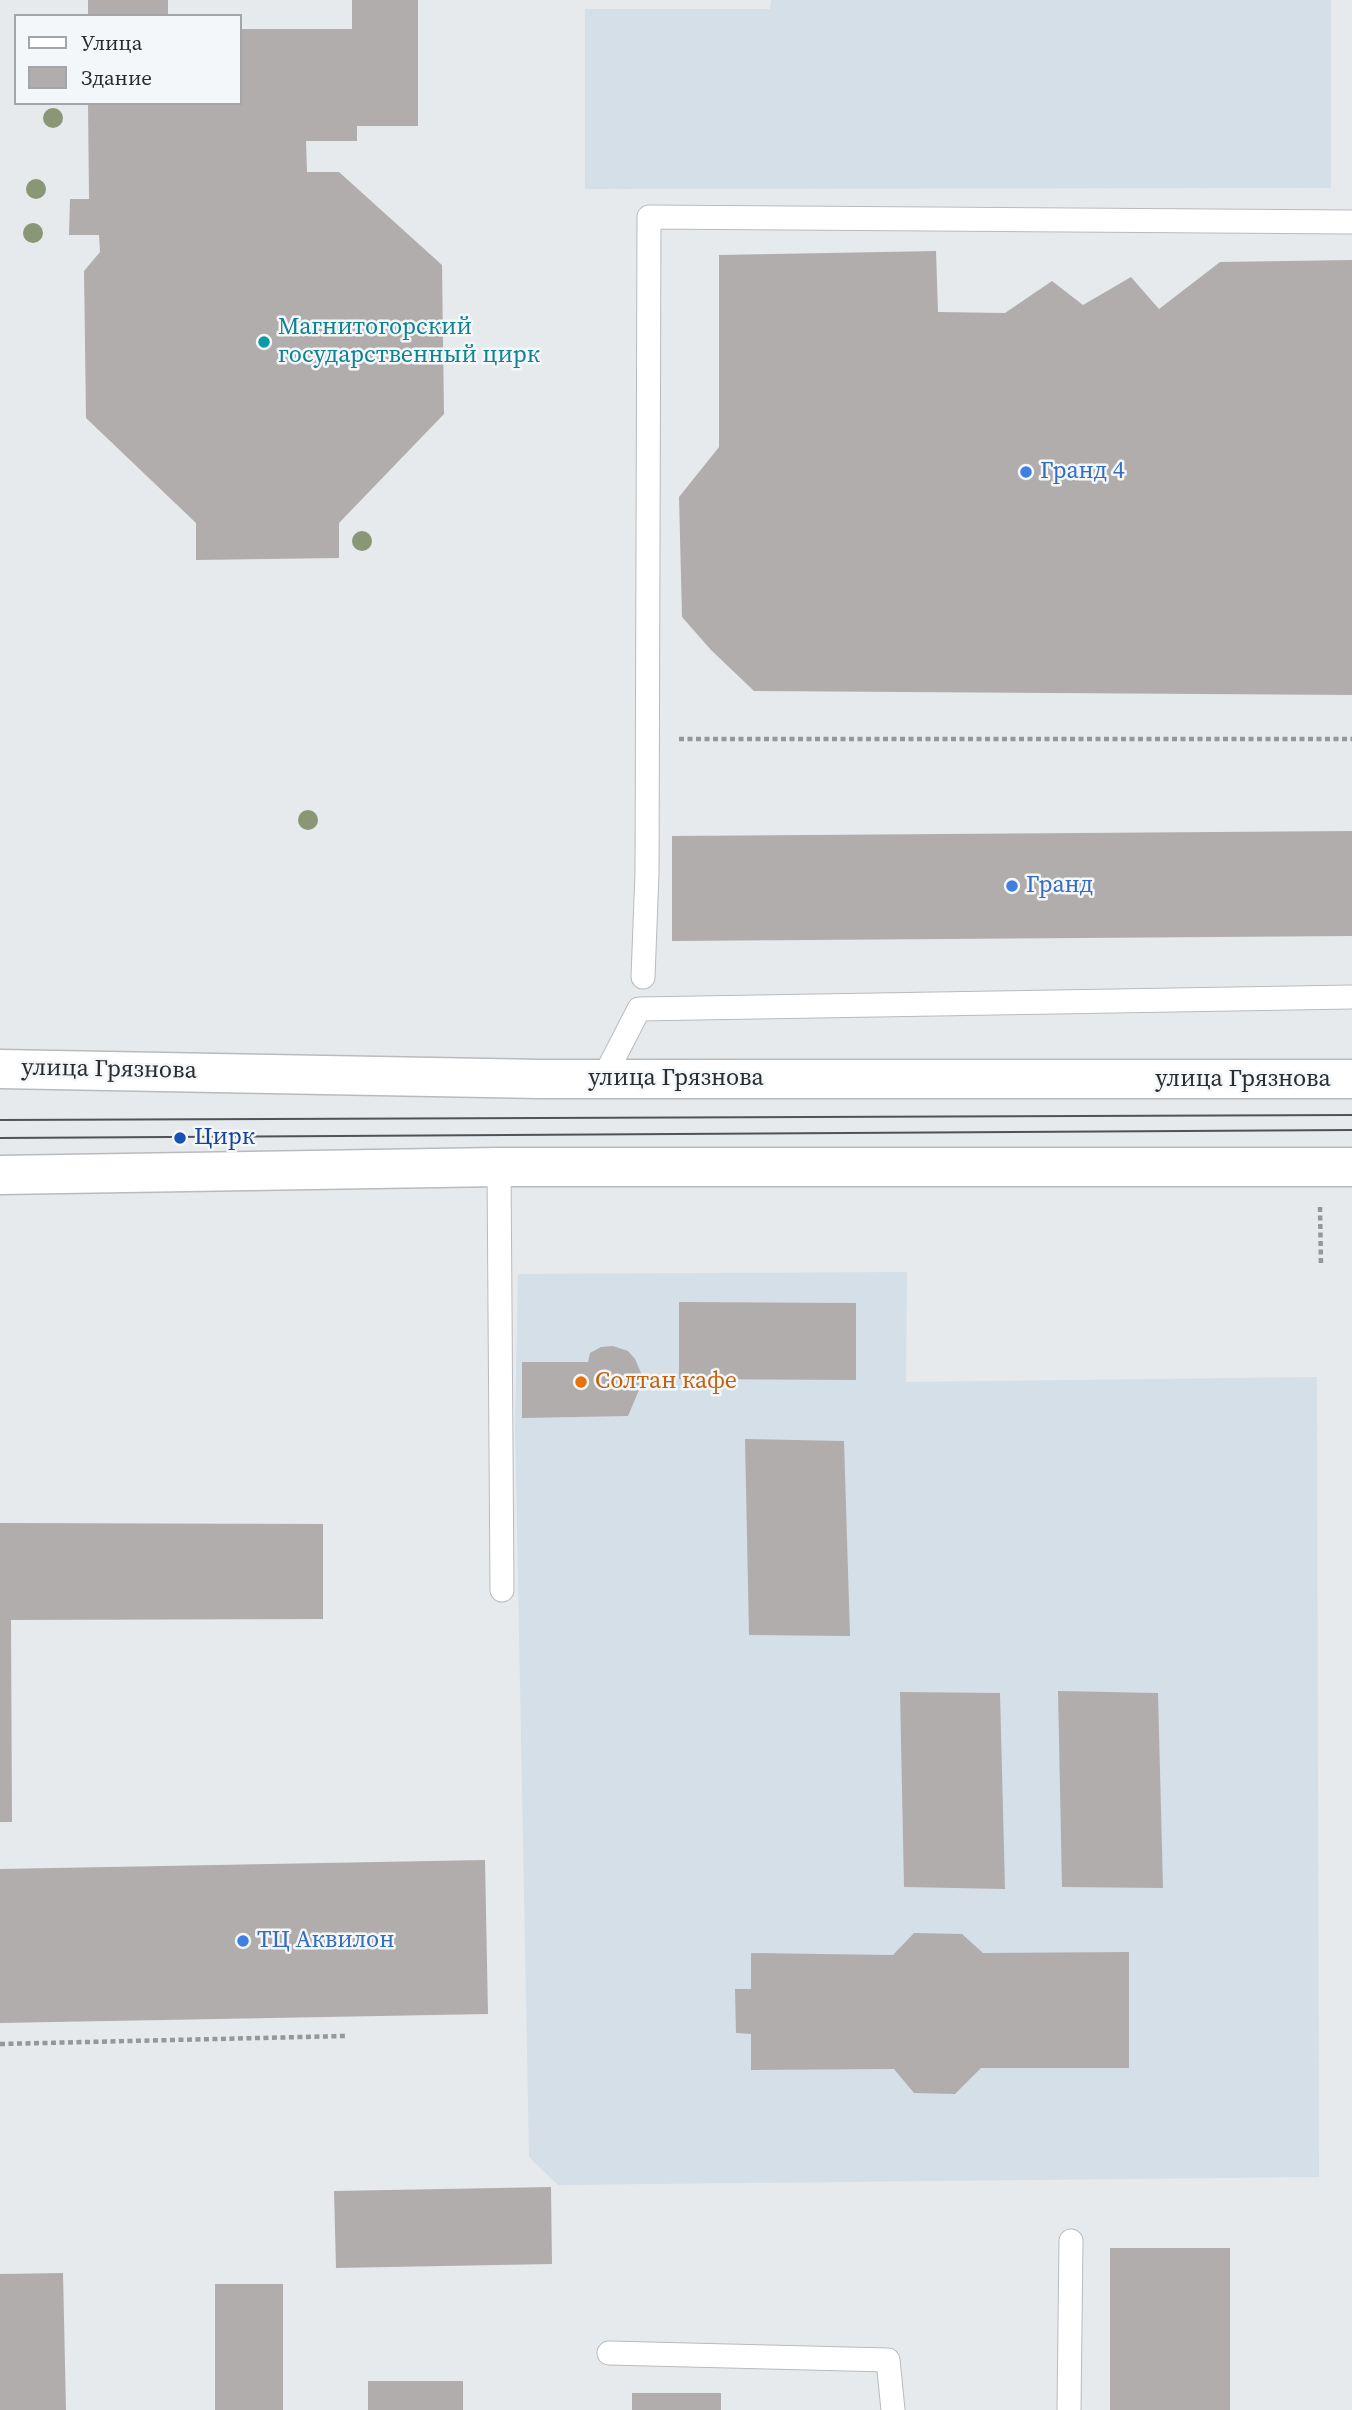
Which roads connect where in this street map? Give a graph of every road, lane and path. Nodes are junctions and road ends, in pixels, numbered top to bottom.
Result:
1 (1352, 222) edge
2 (647, 739) junction
3 (1352, 739) edge
4 (643, 977) dead end
5 (1352, 997) edge
6 (0, 1069) edge
7 (603, 1079) junction
8 (1352, 1079) edge
9 (499, 1167) junction
10 (1352, 1167) edge
11 (0, 1175) edge
12 (1320, 1204) dead end
13 (1321, 1266) dead end
14 (502, 1590) dead end
15 (345, 2036) dead end
16 (0, 2044) edge
17 (1071, 2241) dead end
18 (609, 2353) dead end
19 (893, 2410) edge
20 (1069, 2410) edge

1 - 2 lane
2 - 3 path
2 - 4 lane
5 - 7 lane
6 - 7 main road, улица Грязнова
7 - 8 main road, улица Грязнова
9 - 10 main road
9 - 11 main road
9 - 14 lane
12 - 13 path
15 - 16 path
17 - 20 lane
18 - 19 lane

